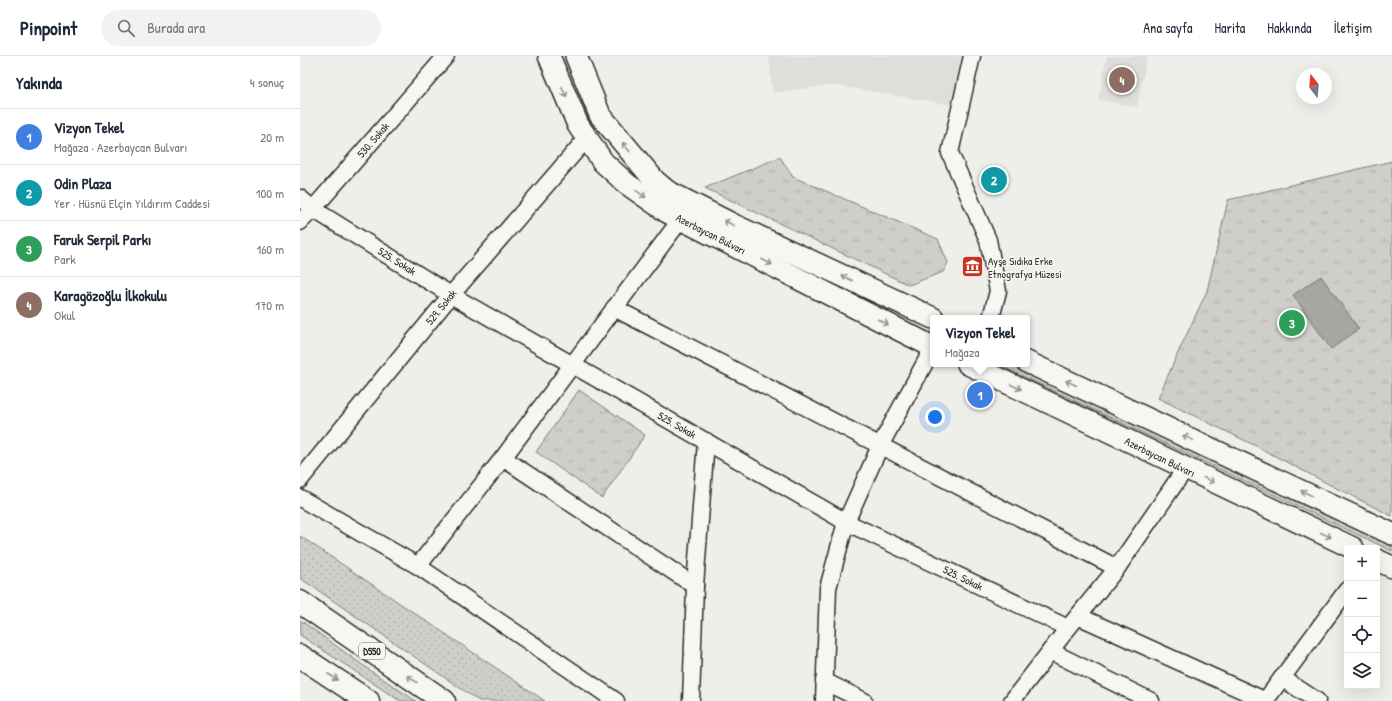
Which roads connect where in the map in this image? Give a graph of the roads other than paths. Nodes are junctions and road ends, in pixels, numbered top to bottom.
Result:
1 (446, 56) edge
2 (549, 56) edge
3 (576, 56) edge
4 (972, 56) edge
5 (587, 138) junction
6 (300, 198) edge
7 (313, 209) junction
8 (681, 219) junction
9 (300, 222) edge
10 (451, 295) junction
11 (614, 308) junction
12 (992, 315) edge
13 (930, 317) edge
14 (930, 346) edge
15 (930, 354) edge
16 (1030, 363) edge
17 (572, 365) junction
18 (974, 367) edge
19 (706, 441) junction
20 (880, 446) junction
21 (503, 458) junction
22 (1185, 469) junction
23 (300, 480) edge
24 (300, 498) edge
25 (846, 522) junction
26 (1392, 534) edge
27 (1347, 545) edge
28 (1380, 561) edge
29 (418, 566) junction
30 (1392, 567) edge
31 (1117, 568) junction
32 (694, 586) junction
33 (1344, 594) edge
34 (300, 602) edge
35 (1078, 616) junction
36 (1068, 628) junction
37 (1050, 651) junction
38 (300, 656) edge
39 (1282, 678) junction
40 (824, 681) junction
41 (368, 701) edge
42 (444, 701) edge
43 (616, 701) edge
44 (692, 701) edge
45 (824, 701) edge
46 (864, 701) edge
47 (1012, 701) edge
48 (1151, 701) edge
49 (1266, 701) edge
50 (1317, 701) edge

1 - 7 street, 530. Sokak
2 -> 5 main road, Azerbaycan Bulvarı
13 -> 3 main road, Azerbaycan Bulvarı
4 - 12 street
5 -> 8 main road, Azerbaycan Bulvarı
5 - 10 street, 529. Sokak
6 - 7 street, 525. Sokak
7 - 9 street, 530. Sokak
7 - 10 street, 525. Sokak
8 - 11 street
8 -> 14 main road, Azerbaycan Bulvarı
10 - 17 street, 525. Sokak
10 - 23 street, 529. Sokak
11 - 17 street
11 - 20 street
15 - 20 street
26 -> 16 main road
17 - 19 street, 525. Sokak
17 - 21 street
18 -> 22 main road, Azerbaycan Bulvarı
19 - 25 street, 525. Sokak
19 - 32 street
20 - 25 street
20 - 31 street
21 - 29 street
21 - 32 street
22 -> 27 main road, Azerbaycan Bulvarı
22 - 31 street
24 - 29 street
25 - 36 street, 525. Sokak
25 - 40 street
28 - 30 main road
29 - 43 street
31 - 35 street
32 - 44 street
33 - 39 street
42 -> 34 highway, D550
35 - 36 street
35 - 49 street
36 - 37 street
37 - 47 street
37 - 48 street
38 -> 41 highway
39 - 49 street
39 - 50 street
40 - 45 street
40 - 46 street

